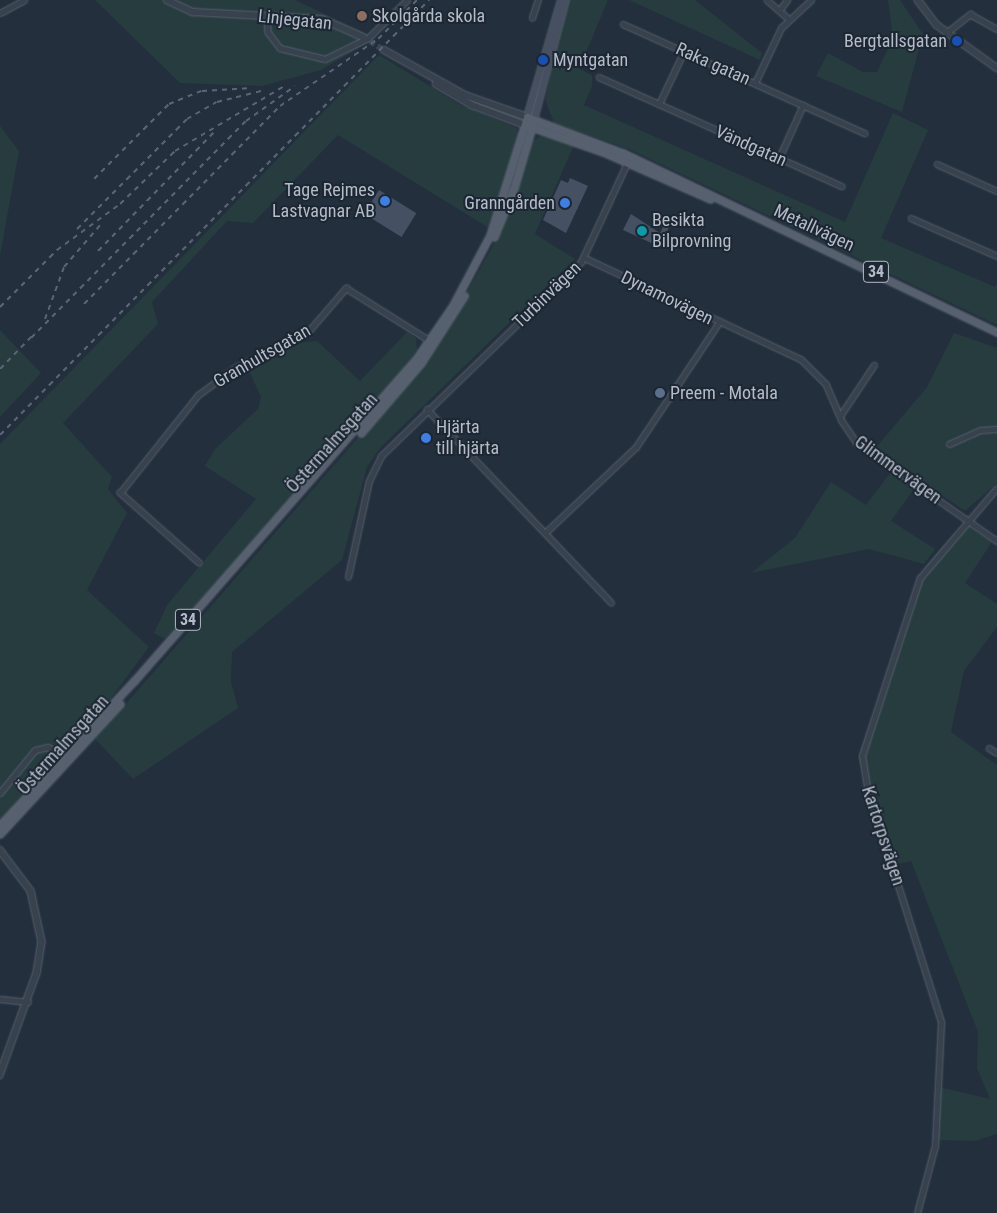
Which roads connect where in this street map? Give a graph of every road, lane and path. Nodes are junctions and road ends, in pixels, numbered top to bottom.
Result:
1 (24, 0) edge
2 (167, 0) edge
3 (407, 0) edge
4 (538, 0) edge
5 (561, 0) edge
6 (566, 0) edge
7 (767, 0) edge
8 (786, 0) edge
9 (811, 0) edge
10 (918, 0) edge
11 (779, 11) junction
12 (0, 13) edge
13 (267, 16) junction
14 (532, 18) dead end
15 (788, 18) junction
16 (623, 24) dead end
17 (997, 29) edge
18 (946, 33) junction
19 (362, 37) tunnel mouth
20 (384, 50) tunnel mouth
21 (684, 51) junction
22 (997, 68) edge
23 (599, 77) dead end
24 (755, 83) junction
25 (659, 104) junction
26 (803, 105) junction
27 (529, 122) junction
28 (864, 133) dead end
29 (779, 158) junction
30 (629, 160) junction
31 (937, 164) dead end
32 (842, 186) dead end
33 (997, 191) edge
34 (911, 218) dead end
35 (997, 256) edge
36 (585, 258) junction
37 (720, 321) junction
38 (997, 332) edge
39 (432, 342) junction
40 (874, 365) dead end
41 (427, 409) junction
42 (840, 416) junction
43 (997, 429) edge
44 (949, 444) dead end
45 (997, 488) edge
46 (967, 519) junction
47 (545, 533) junction
48 (997, 541) edge
49 (199, 563) dead end
50 (348, 577) dead end
51 (611, 602) dead end
52 (989, 748) dead end
53 (997, 753) edge
54 (68, 759) junction
55 (0, 793) edge
56 (0, 825) edge
57 (0, 834) edge
58 (0, 850) edge
59 (0, 1000) edge
60 (28, 1002) junction
61 (0, 1075) edge
62 (917, 1213) edge

1 - 12 street
2 - 13 street, Linjegatan
3 - 13 street
4 - 14 street
5 - 27 main road, Östermalmsgatan
6 - 27 main road, Östermalmsgatan
7 - 11 street
8 - 11 street
9 - 15 street
10 - 18 street
11 - 15 street
13 - 19 street, Linjegatan
15 - 24 street
16 - 21 street, Raka gatan
17 - 18 street
18 - 22 street
20 - 27 street
21 - 24 street, Raka gatan
21 - 25 street
23 - 25 street, Vändgatan
24 - 26 street, Raka gatan
25 - 29 street, Vändgatan
26 - 28 street, Raka gatan
26 - 29 street
27 - 30 main road, Metallvägen / 34
27 - 39 main road, Östermalmsgatan / 34
29 - 32 street, Vändgatan
30 - 36 street, Turbinvägen
30 - 38 main road, Metallvägen / 34
31 - 33 street
34 - 35 street
36 - 37 street, Dynamovägen
36 - 41 street, Turbinvägen
37 - 42 street, Glimmervägen
37 - 47 street, Dynamovägen
39 - 49 street, Granhultsgatan
39 - 54 main road, Östermalmsgatan / 34
40 - 42 street
41 - 47 street
41 - 50 street, Turbinvägen
42 - 46 street, Glimmervägen
43 - 44 street
45 - 46 street, Kartorpsvägen
46 - 48 street, Glimmervägen
46 - 62 street, Kartorpsvägen
47 - 51 street
52 - 53 street
54 - 55 street
54 - 56 main road, Östermalmsgatan / 34
54 - 57 main road, Östermalmsgatan / 34
58 - 60 street
59 - 60 street
60 - 61 street

